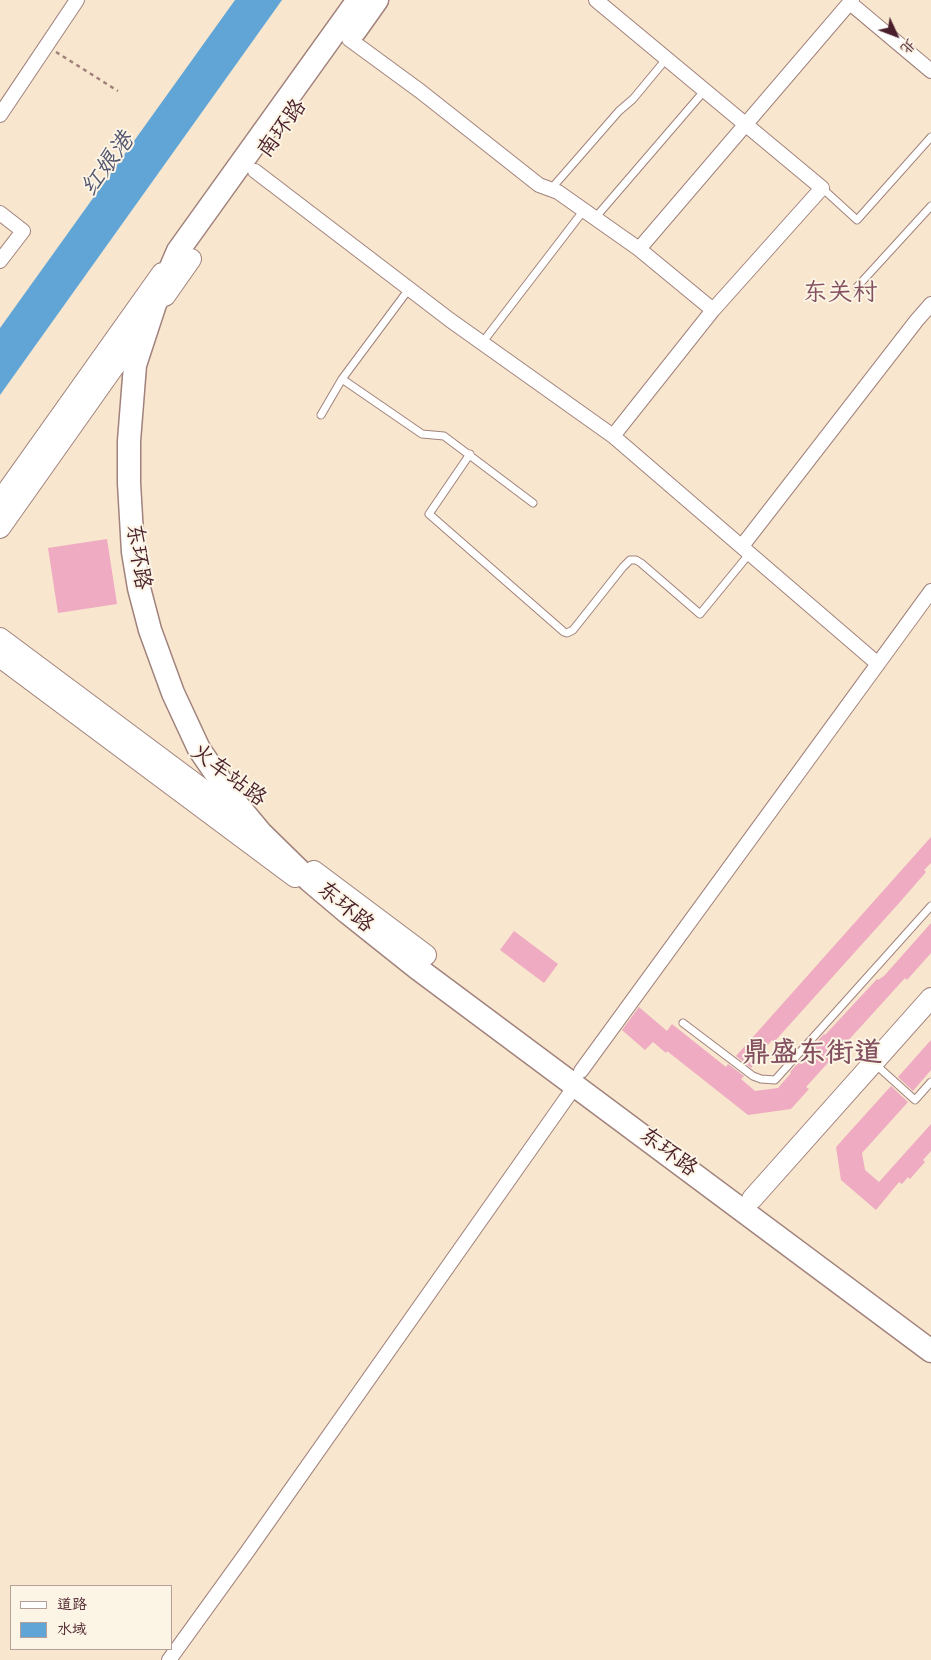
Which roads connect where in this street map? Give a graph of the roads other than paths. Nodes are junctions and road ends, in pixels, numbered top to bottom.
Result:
1 (77, 0) edge
2 (358, 0) edge
3 (377, 0) edge
4 (596, 0) edge
5 (851, 2) edge
6 (349, 39) junction
7 (667, 58) junction
8 (931, 71) edge
9 (705, 90) junction
10 (0, 115) edge
11 (746, 124) junction
12 (931, 137) edge
13 (255, 171) junction
14 (822, 188) junction
15 (551, 190) junction
16 (931, 206) edge
17 (0, 213) edge
18 (589, 214) junction
19 (639, 249) junction
20 (184, 255) junction
21 (0, 261) edge
22 (857, 287) dead end
23 (409, 289) junction
24 (931, 304) edge
25 (713, 310) junction
26 (151, 315) junction
27 (482, 343) junction
28 (342, 379) junction
29 (321, 415) dead end
30 (614, 436) junction
31 (470, 454) junction
32 (0, 502) edge
33 (533, 503) dead end
34 (0, 528) edge
35 (746, 550) junction
36 (931, 591) edge
37 (0, 638) edge
38 (0, 657) edge
39 (878, 664) junction
40 (258, 830) junction
41 (931, 906) edge
42 (422, 962) junction
43 (931, 998) edge
44 (683, 1022) dead end
45 (874, 1063) junction
46 (578, 1079) junction
47 (931, 1082) edge
48 (752, 1199) junction
49 (931, 1332) edge
50 (931, 1351) edge
51 (169, 1660) edge

1 - 10 street
2 - 20 main road, 南环路
3 - 6 main road, 南环路
4 - 7 street
5 - 8 street
5 - 11 street
6 - 13 main road, 南环路
6 - 15 street
7 - 9 street
7 - 15 lane
9 - 11 street
9 - 18 lane
11 - 14 street
11 - 19 street
12 - 14 lane
13 - 20 main road, 南环路
13 - 23 street
14 - 25 street
15 - 18 street
16 - 22 lane
17 - 21 street
18 - 19 street
18 - 27 lane
19 - 25 street
20 - 26 main road, 东环路
20 - 32 main road
20 - 42 main road, 东环路
23 - 27 street
23 - 28 lane
24 - 35 street
25 - 30 street
26 - 34 main road
26 - 40 main road, 东环路
27 - 30 street
28 - 29 lane
28 - 31 lane
30 - 35 street
31 - 33 lane
31 - 35 lane
35 - 39 street
36 - 39 street
37 - 40 main road, 火车站路
38 - 42 main road, 火车站路
39 - 46 street
40 - 42 main road, 东环路
41 - 44 lane
42 - 46 main road, 东环路
43 - 45 main road
45 - 47 lane
45 - 48 main road
46 - 48 main road, 东环路
46 - 50 main road, 东环路
46 - 51 street
48 - 49 main road, 东环路

